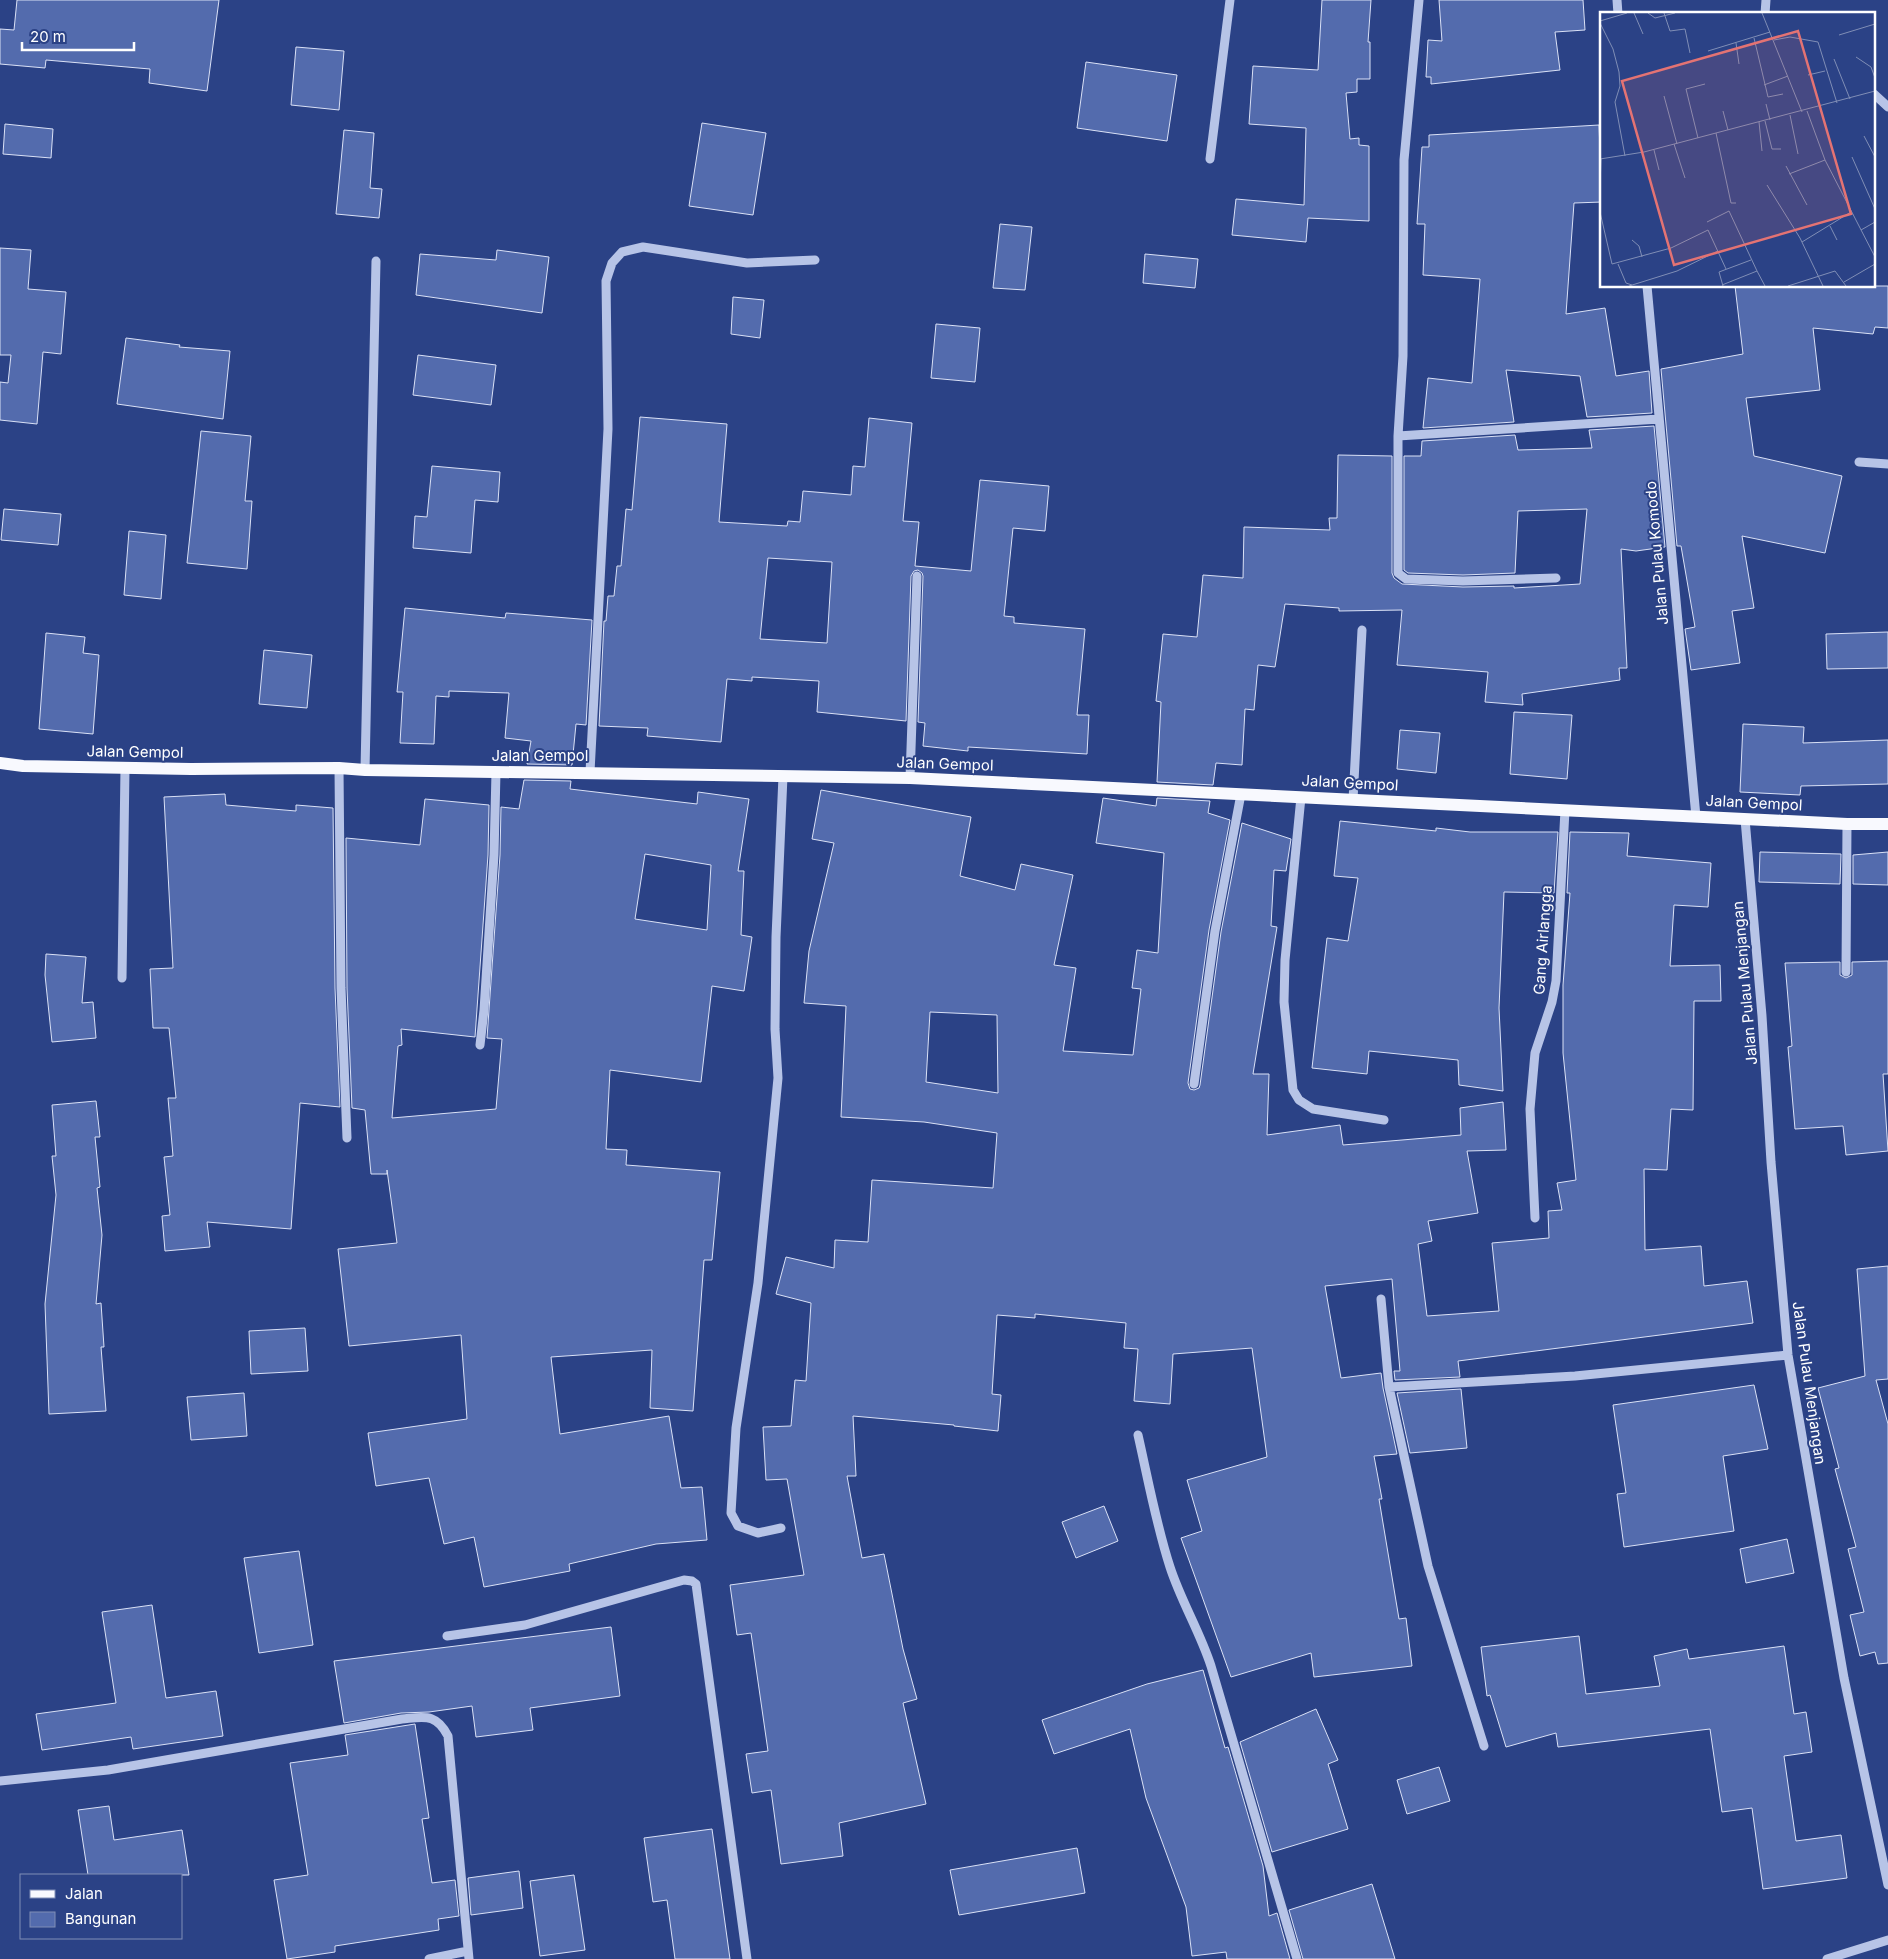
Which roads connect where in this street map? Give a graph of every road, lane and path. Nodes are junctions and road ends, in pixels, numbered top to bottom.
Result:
1 (1230, 0) edge
2 (1419, 0) edge
3 (1876, 96) edge
4 (1888, 106) edge
5 (1210, 159) dead end
6 (814, 260) dead end
7 (376, 261) dead end
8 (1647, 288) edge
9 (1659, 419) junction
10 (1398, 436) junction
11 (1859, 462) dead end
12 (1888, 464) edge
13 (917, 576) dead end
14 (1556, 578) dead end
15 (1362, 630) dead end
16 (0, 763) edge
17 (124, 768) junction
18 (339, 768) junction
19 (365, 770) junction
20 (496, 772) junction
21 (590, 772) junction
22 (783, 776) junction
23 (910, 778) junction
24 (1241, 794) junction
25 (1301, 797) junction
26 (1353, 800) junction
27 (1565, 810) junction
28 (1696, 816) junction
29 (1745, 819) junction
30 (1847, 824) junction
31 (1888, 824) edge
32 (1846, 972) dead end
33 (122, 978) dead end
34 (480, 1045) dead end
35 (1194, 1084) dead end
36 (1384, 1120) dead end
37 (347, 1138) dead end
38 (1535, 1218) dead end
39 (1381, 1299) dead end
40 (1788, 1355) junction
41 (1389, 1387) junction
42 (1138, 1435) dead end
43 (781, 1528) dead end
44 (447, 1636) dead end
45 (1484, 1746) dead end
46 (0, 1781) edge
47 (1888, 1885) edge
48 (1888, 1940) edge
49 (469, 1955) edge
50 (429, 1959) edge
51 (747, 1959) edge
52 (1297, 1959) edge
53 (1828, 1959) edge

1 - 5 street
2 - 10 street
3 - 4 street
6 - 21 street
7 - 19 street
8 - 9 street, Jalan Pulau Komodo
9 - 10 street
9 - 28 street, Jalan Pulau Komodo
10 - 14 street
11 - 12 street
13 - 23 street
15 - 26 street
16 - 17 main road, Jalan Gempol
17 - 18 main road, Jalan Gempol
17 - 33 street
18 - 19 main road, Jalan Gempol
18 - 37 street
19 - 20 main road, Jalan Gempol
20 - 21 main road, Jalan Gempol
20 - 34 street
21 - 22 main road, Jalan Gempol
22 - 23 main road, Jalan Gempol
22 - 43 street
23 - 24 main road, Jalan Gempol
24 - 25 main road, Jalan Gempol
24 - 35 street
25 - 26 main road, Jalan Gempol
25 - 36 street
26 - 27 main road, Jalan Gempol
27 - 28 main road, Jalan Gempol
27 - 38 street, Gang Airlangga
28 - 29 main road, Jalan Gempol
29 - 30 main road, Jalan Gempol
29 - 40 street, Jalan Pulau Menjangan
30 - 31 main road, Jalan Gempol
30 - 32 street
39 - 41 street
40 - 41 street
40 - 47 street, Jalan Pulau Menjangan
41 - 45 street
42 - 52 street
44 - 51 street
46 - 49 street
48 - 53 street
49 - 50 street

